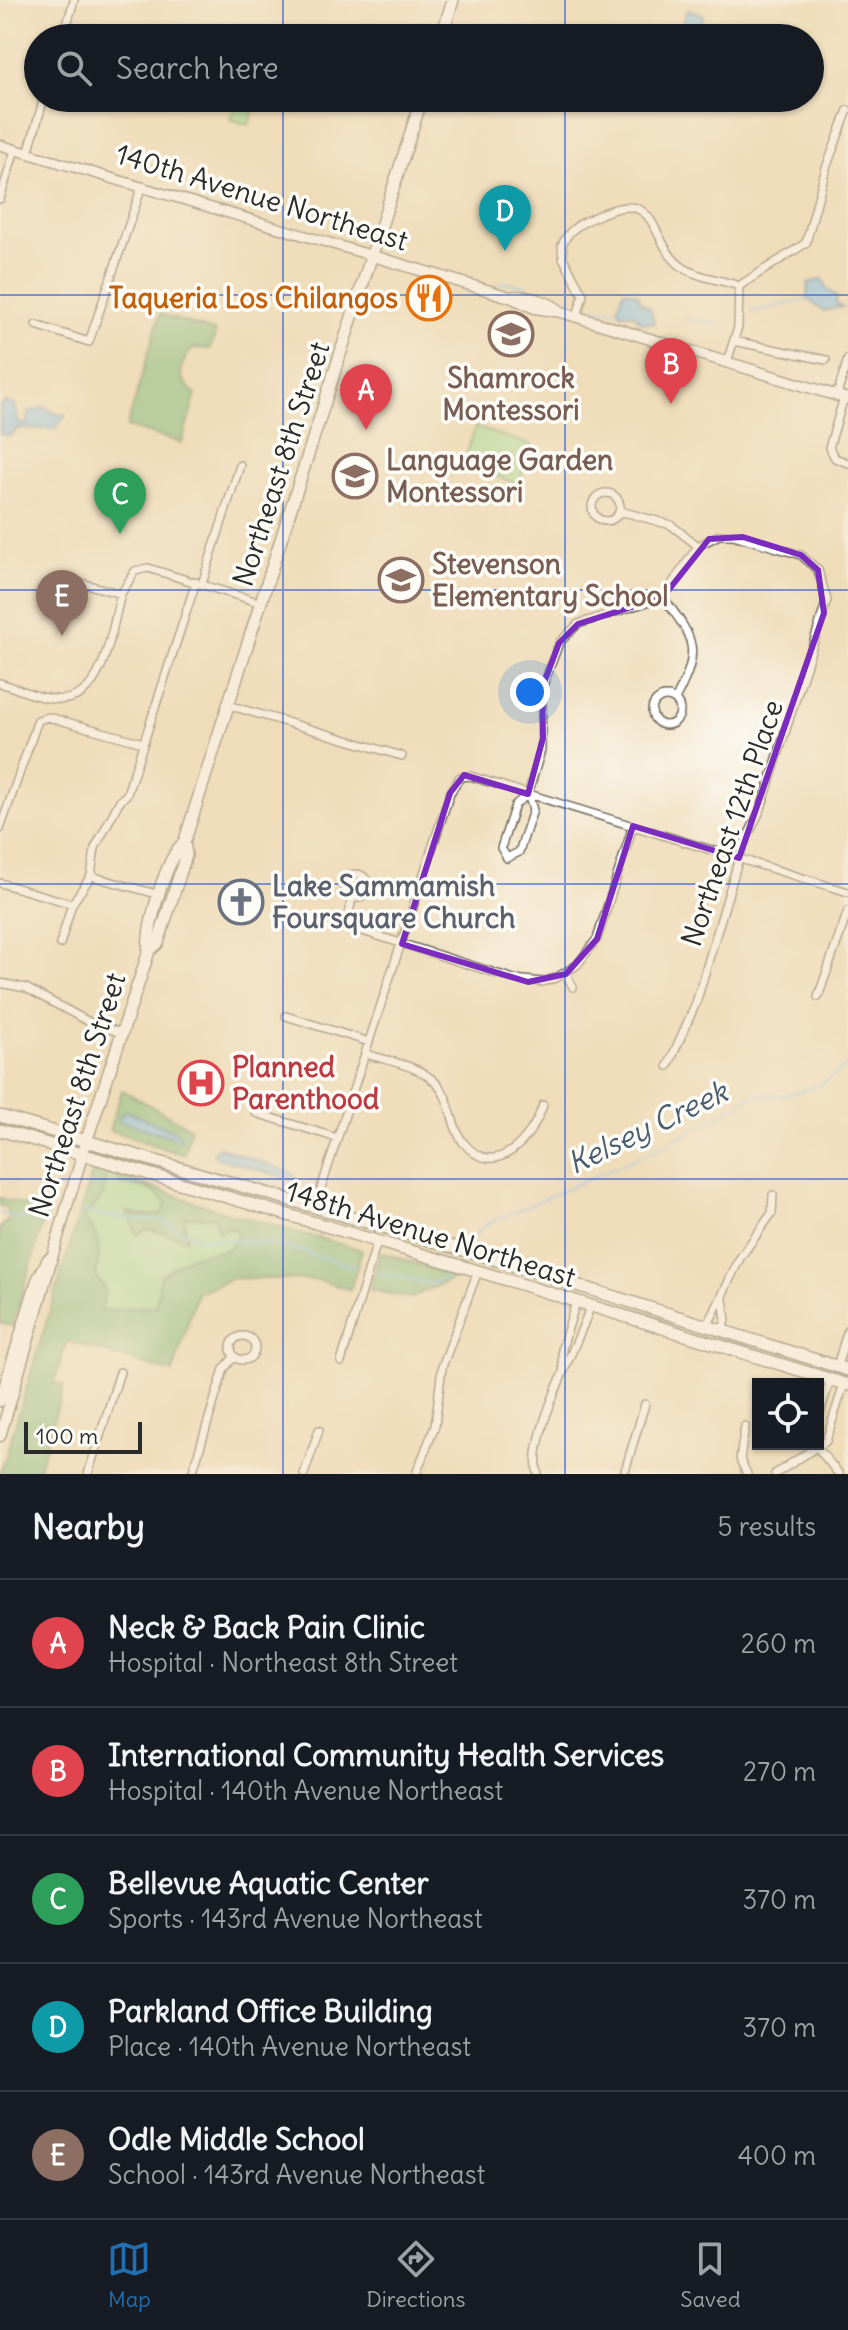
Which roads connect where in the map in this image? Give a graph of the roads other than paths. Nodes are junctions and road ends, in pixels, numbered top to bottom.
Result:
1 (74, 0) edge
2 (453, 0) edge
3 (67, 24) edge
4 (445, 24) edge
5 (848, 110) edge
6 (40, 112) edge
7 (418, 112) edge
8 (0, 145) edge
9 (15, 150) junction
10 (28, 153) junction
11 (142, 186) junction
12 (0, 199) edge
13 (373, 256) junction
14 (739, 286) junction
15 (577, 317) junction
16 (36, 325) dead end
17 (734, 341) junction
18 (848, 359) edge
19 (826, 360) dead end
20 (727, 362) junction
21 (843, 397) edge
22 (848, 463) edge
23 (240, 465) dead end
24 (620, 511) junction
25 (698, 546) junction
26 (78, 582) dead end
27 (199, 583) junction
28 (121, 594) junction
29 (663, 597) junction
30 (261, 603) junction
31 (0, 683) edge
32 (675, 700) junction
33 (228, 705) junction
34 (143, 743) junction
35 (402, 756) dead end
36 (528, 794) junction
37 (633, 826) junction
38 (0, 829) edge
39 (184, 843) junction
40 (739, 858) junction
41 (91, 876) junction
42 (1, 886) edge
43 (848, 892) edge
44 (160, 895) junction
45 (352, 897) dead end
46 (72, 904) junction
47 (848, 911) edge
48 (60, 944) dead end
49 (402, 944) junction
50 (149, 951) junction
51 (566, 974) junction
52 (0, 983) edge
53 (573, 987) dead end
54 (818, 997) dead end
55 (286, 1016) dead end
56 (122, 1033) junction
57 (369, 1042) junction
58 (366, 1054) junction
59 (668, 1066) dead end
60 (543, 1105) dead end
61 (256, 1113) dead end
62 (0, 1116) edge
63 (0, 1130) edge
64 (337, 1138) junction
65 (87, 1139) junction
66 (83, 1153) junction
67 (773, 1195) dead end
68 (279, 1197) junction
69 (241, 1203) junction
70 (315, 1207) junction
71 (377, 1242) junction
72 (51, 1253) junction
73 (478, 1271) junction
74 (587, 1291) junction
75 (563, 1299) junction
76 (723, 1299) junction
77 (576, 1302) junction
78 (590, 1307) junction
79 (707, 1327) junction
80 (848, 1329) edge
81 (722, 1331) junction
82 (755, 1342) junction
83 (716, 1344) junction
84 (234, 1357) dead end
85 (341, 1362) dead end
86 (563, 1368) junction
87 (842, 1368) edge
88 (120, 1372) dead end
89 (830, 1380) junction
90 (846, 1385) edge
91 (824, 1400) edge
92 (0, 1401) edge
93 (645, 1404) dead end
94 (745, 1426) dead end
95 (319, 1430) dead end
96 (0, 1436) edge
97 (824, 1442) edge
98 (810, 1450) edge
99 (819, 1450) edge
100 (88, 1474) edge
101 (192, 1474) edge
102 (304, 1474) edge
103 (416, 1474) edge
104 (538, 1474) edge
105 (624, 1474) edge
106 (747, 1474) edge
107 (775, 1474) edge
108 (839, 1474) edge

1 - 3 street
2 - 4 main road
5 - 14 street
6 - 10 street
7 - 13 main road, Northeast 8th Street
8 - 9 street, 140th Avenue Northeast
9 - 10 street, 140th Avenue Northeast
9 - 12 street
10 - 11 street, 140th Avenue Northeast
11 - 13 street, 140th Avenue Northeast
11 - 16 street
13 - 15 main road, 140th Avenue Northeast
13 - 30 main road, Northeast 8th Street
14 - 15 street
14 - 17 street
15 - 20 main road, 140th Avenue Northeast
17 - 19 street
17 - 20 street
18 - 21 street
20 - 21 main road, 140th Avenue Northeast
21 - 22 street
23 - 27 street
24 - 24 street
24 - 25 street
25 - 29 street
25 - 40 street, Northeast 12th Place
26 - 28 street
27 - 28 street
27 - 30 street
27 - 34 street
28 - 31 street
29 - 32 street
29 - 36 street
30 - 33 main road, Northeast 8th Street
32 - 32 street
33 - 35 street
33 - 39 main road, Northeast 8th Street
34 - 38 street
34 - 41 street
36 - 36 street
36 - 37 street
36 - 49 street
37 - 40 street
37 - 51 street
39 - 44 main road, Northeast 8th Street
39 - 50 main road, Northeast 8th Street
40 - 43 street
40 - 59 street, Northeast 12th Place
41 - 44 street
41 - 46 street
42 - 46 street
44 - 50 main road, Northeast 8th Street
45 - 49 street
46 - 48 street
47 - 54 street
49 - 51 street
49 - 57 street
50 - 56 main road, Northeast 8th Street
51 - 53 street
52 - 56 street
55 - 57 street
56 - 65 main road, Northeast 8th Street
57 - 58 street
58 - 60 street
58 - 64 street
61 - 64 street
62 - 65 main road, 148th Avenue Northeast
63 - 66 main road, 148th Avenue Northeast
64 - 70 street
65 - 66 main road, Northeast 8th Street
65 - 68 main road, 148th Avenue Northeast
66 - 69 main road, 148th Avenue Northeast
66 - 72 main road, Northeast 8th Street
67 - 76 street
68 - 69 main road
68 - 70 main road, 148th Avenue Northeast
69 - 71 main road, 148th Avenue Northeast
70 - 74 main road, 148th Avenue Northeast
71 - 73 main road, 148th Avenue Northeast
71 - 85 street
72 - 92 main road, Northeast 8th Street
72 - 96 main road, Northeast 8th Street
73 - 75 main road, 148th Avenue Northeast
73 - 103 street
74 - 75 main road
74 - 79 main road, 148th Avenue Northeast
75 - 77 main road, 148th Avenue Northeast
76 - 79 street
76 - 81 street
77 - 78 main road, 148th Avenue Northeast
77 - 86 street
78 - 83 main road, 148th Avenue Northeast
78 - 86 street
79 - 81 main road, 148th Avenue Northeast
80 - 87 street
81 - 82 main road, 148th Avenue Northeast
82 - 83 main road
82 - 87 main road, 148th Avenue Northeast
83 - 89 main road, 148th Avenue Northeast
84 - 101 street
86 - 104 street
88 - 100 street
89 - 90 main road, 148th Avenue Northeast
89 - 91 street
90 - 97 street
93 - 105 street
94 - 106 street
95 - 102 street
98 - 107 street
99 - 108 street

